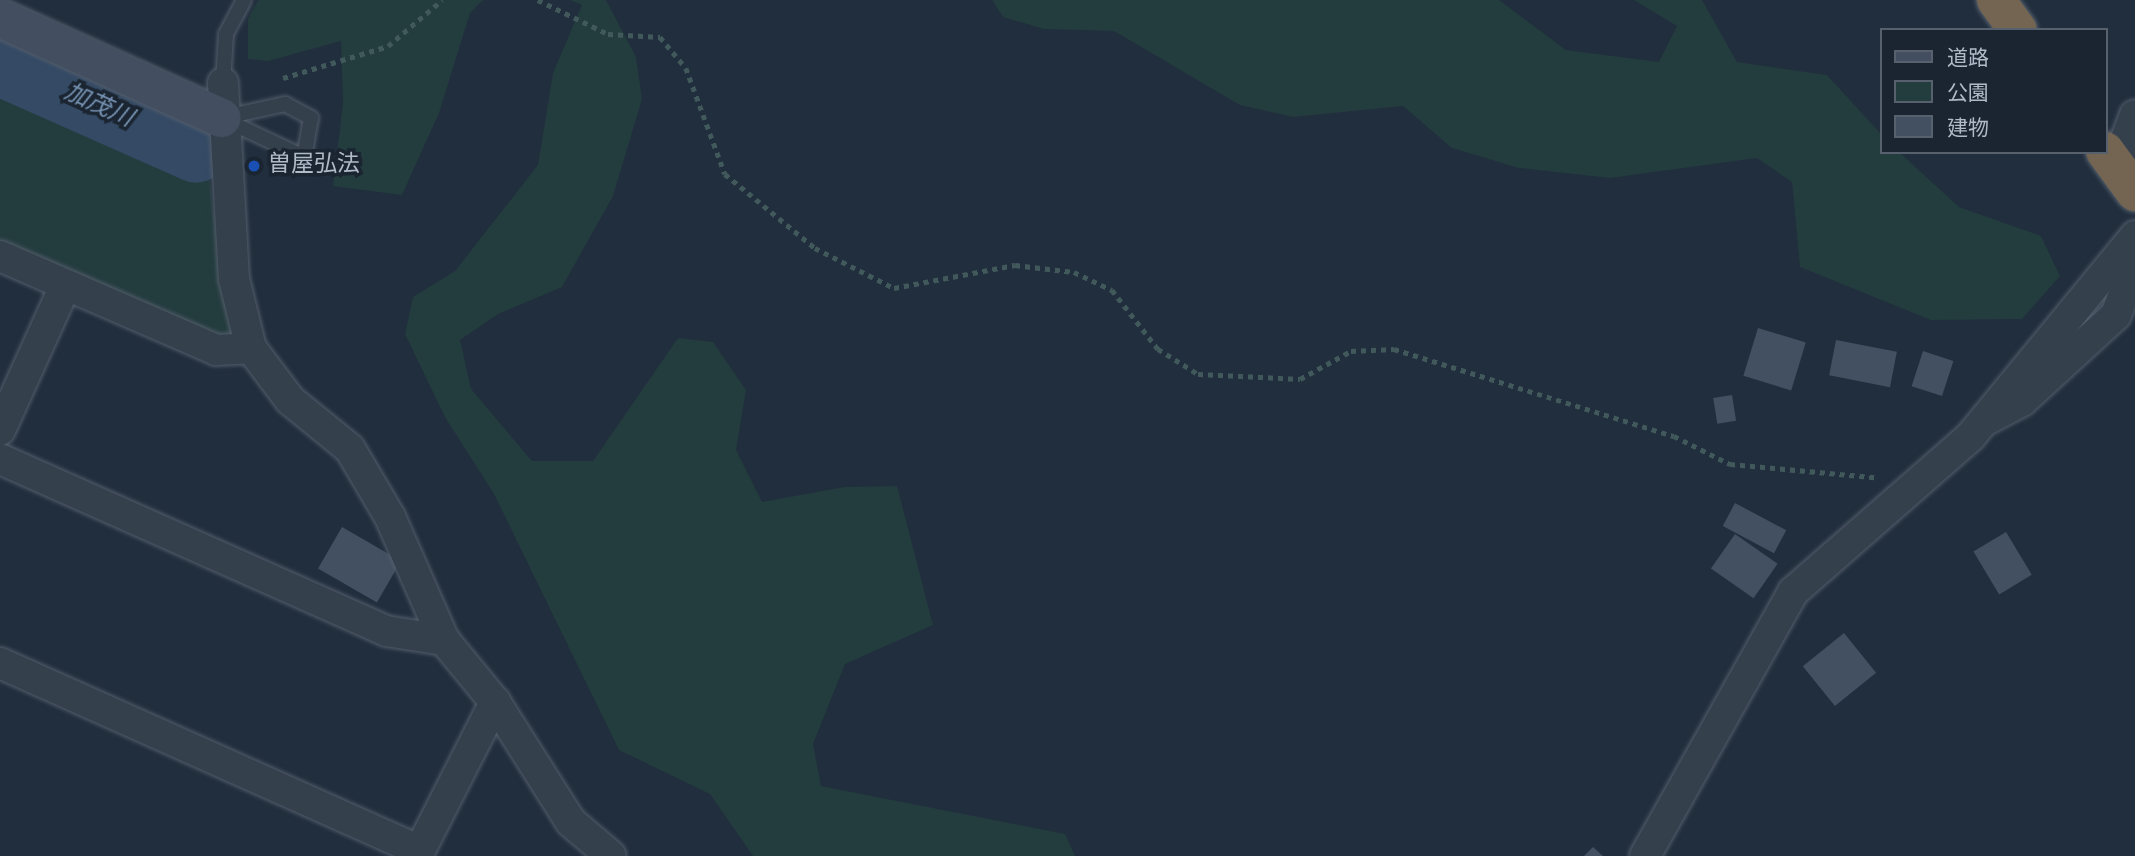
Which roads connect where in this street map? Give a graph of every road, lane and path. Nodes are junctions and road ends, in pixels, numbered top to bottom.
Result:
1 (244, 0) edge
2 (442, 0) edge
3 (538, 0) edge
4 (1996, 0) edge
5 (0, 18) edge
6 (2017, 28) edge
7 (222, 98) junction
8 (2135, 115) edge
9 (2119, 170) edge
10 (2135, 236) edge
11 (0, 256) edge
12 (2131, 275) dead end
13 (65, 286) junction
14 (251, 348) junction
15 (1980, 423) junction
16 (0, 430) edge
17 (0, 459) edge
18 (1928, 480) junction
19 (444, 640) junction
20 (0, 663) edge
21 (495, 702) junction
22 (419, 854) edge
23 (611, 856) edge
24 (1645, 856) edge

1 - 7 lane
2 - 7 path
3 - 18 path
4 - 6 highway
5 - 7 street
7 - 7 lane
7 - 14 street
8 - 9 street
10 - 15 street
11 - 13 street
12 - 15 street
13 - 14 street
13 - 16 street
14 - 19 street
15 - 18 street
17 - 19 street
18 - 24 street
19 - 21 street
20 - 22 street
21 - 22 street
21 - 23 street

